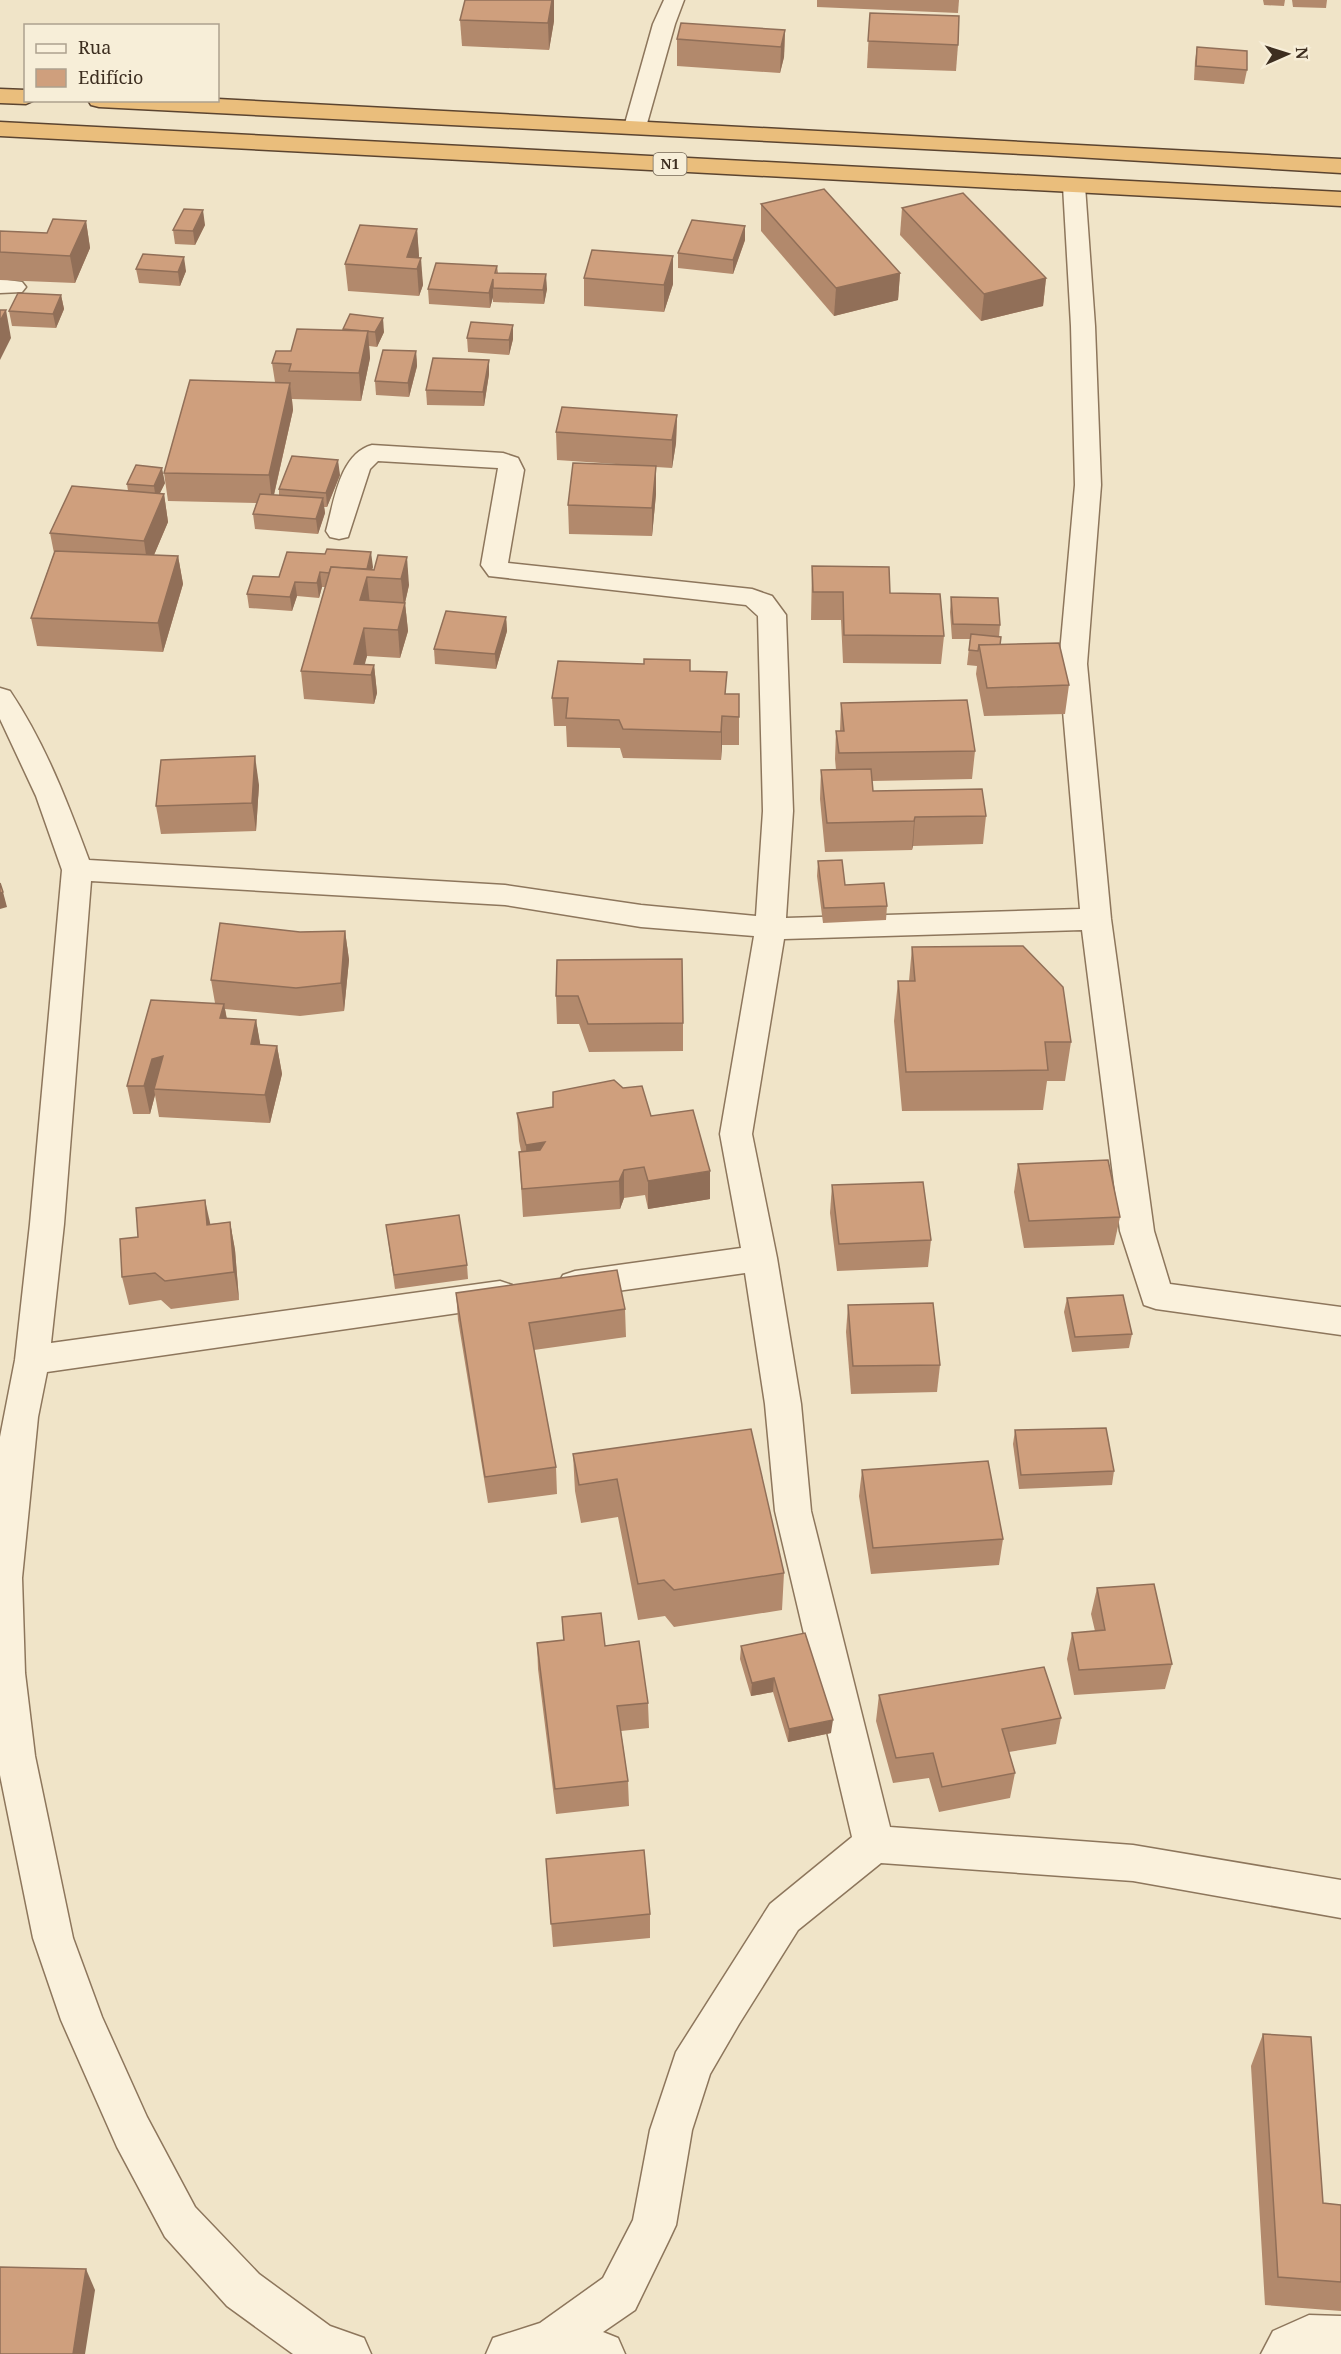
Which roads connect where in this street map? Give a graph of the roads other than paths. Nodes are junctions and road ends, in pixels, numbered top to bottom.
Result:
1 (674, 0) edge
2 (0, 96) edge
3 (24, 97) edge
4 (139, 102) edge
5 (635, 127) junction
6 (0, 129) edge
7 (1341, 166) edge
8 (1074, 186) junction
9 (1341, 199) edge
10 (339, 531) dead end
11 (0, 698) edge
12 (77, 870) junction
13 (1095, 919) junction
14 (770, 929) junction
15 (760, 1258) junction
16 (1341, 1321) edge
17 (32, 1360) junction
18 (5, 1522) edge
19 (874, 1844) junction
20 (1341, 1899) edge
21 (1341, 2338) edge
22 (551, 2342) junction
23 (348, 2354) edge
24 (509, 2354) edge
25 (602, 2354) edge
26 (1284, 2354) edge

1 - 5 street
2 - 3 highway
4 - 5 highway
5 - 7 highway
6 - 8 highway, N1
8 - 9 highway, N1
8 - 13 street
10 - 14 street
11 - 12 street
12 - 14 street
12 - 17 street
13 - 14 street
13 - 16 street
14 - 15 street
15 - 17 street
15 - 19 street
17 - 18 street
18 - 23 street
19 - 20 street
19 - 22 street
21 - 26 street
22 - 24 street
22 - 25 street

